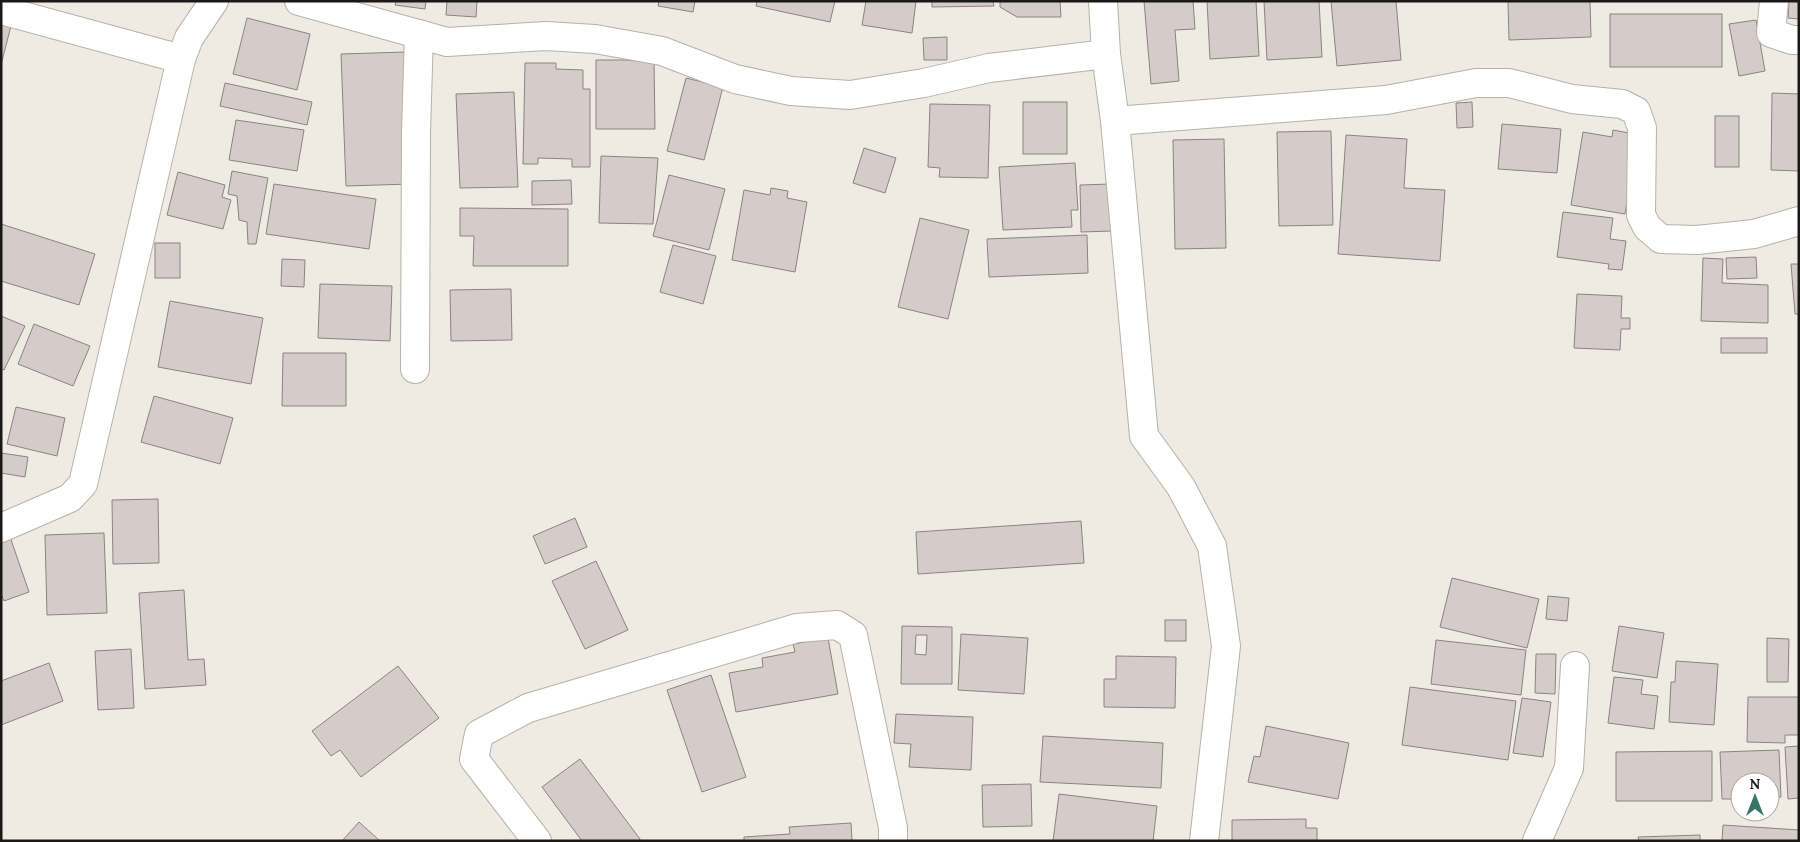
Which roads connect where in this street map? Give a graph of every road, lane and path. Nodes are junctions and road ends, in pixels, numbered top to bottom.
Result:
1 (214, 1) edge
2 (299, 1) edge
3 (1103, 1) edge
4 (1774, 1) edge
5 (1, 10) edge
6 (419, 34) junction
7 (1799, 40) edge
8 (1106, 54) junction
9 (181, 59) junction
10 (1115, 122) junction
11 (1799, 221) edge
12 (415, 369) dead end
13 (1, 528) edge
14 (1575, 666) dead end
15 (537, 841) edge
16 (893, 841) edge
17 (1204, 841) edge
18 (1537, 841) edge

1 - 9 street
2 - 6 street
3 - 8 street
4 - 7 street
5 - 9 street
6 - 8 street
6 - 12 street
8 - 10 street
9 - 13 street
10 - 11 street
10 - 17 street
14 - 18 street
15 - 16 street

